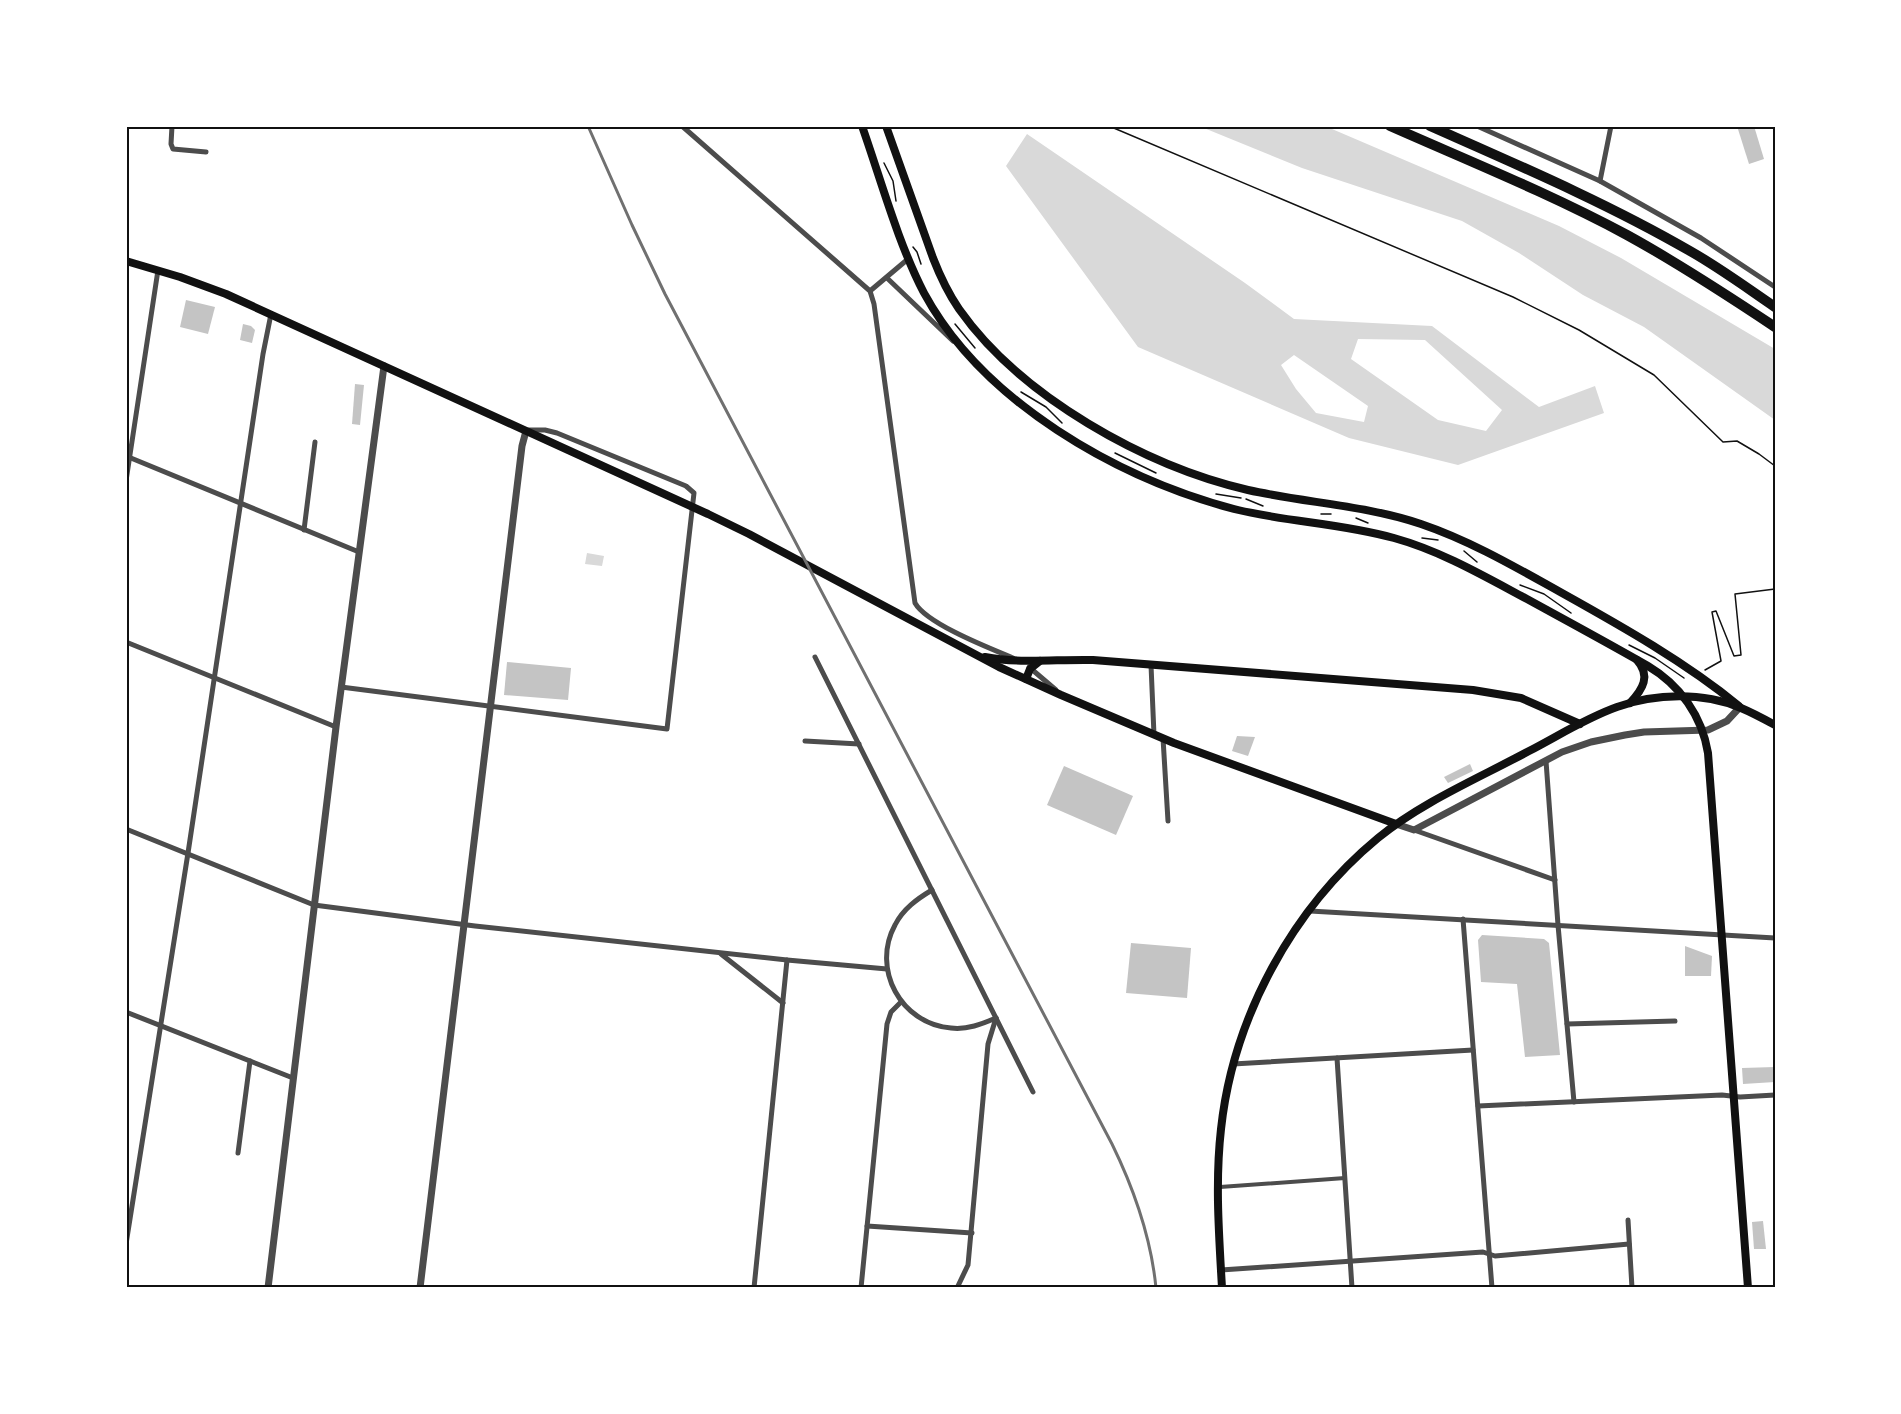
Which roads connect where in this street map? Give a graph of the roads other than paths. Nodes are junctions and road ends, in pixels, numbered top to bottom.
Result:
1 (172, 126) edge
2 (682, 126) edge
3 (862, 126) edge
4 (886, 126) edge
5 (1390, 126) edge
6 (1430, 126) edge
7 (1477, 126) edge
8 (1611, 126) edge
9 (206, 152) dead end
10 (1600, 181) junction
11 (908, 260) junction
12 (126, 261) edge
13 (158, 270) junction
14 (886, 278) junction
15 (1775, 287) edge
16 (870, 291) junction
17 (1775, 307) edge
18 (271, 314) junction
19 (1775, 327) edge
20 (964, 350) junction
21 (384, 366) junction
22 (526, 431) junction
23 (315, 442) dead end
24 (128, 457) edge
25 (126, 481) edge
26 (240, 503) junction
27 (304, 530) junction
28 (359, 552) junction
29 (126, 642) edge
30 (978, 655) junction
31 (815, 657) dead end
32 (1046, 660) junction
33 (1637, 660) junction
34 (1020, 661) junction
35 (1151, 665) junction
36 (1030, 669) junction
37 (213, 677) junction
38 (1026, 679) junction
39 (341, 687) junction
40 (1061, 695) junction
41 (1683, 697) junction
42 (1629, 704) junction
43 (491, 705) junction
44 (1740, 707) junction
45 (1580, 724) junction
46 (1775, 725) edge
47 (336, 727) junction
48 (1703, 731) junction
49 (1158, 736) junction
50 (805, 741) dead end
51 (859, 744) junction
52 (1546, 761) junction
53 (1168, 821) dead end
54 (1396, 824) junction
55 (126, 829) edge
56 (1414, 830) junction
57 (188, 853) junction
58 (1554, 880) junction
59 (932, 890) junction
60 (314, 905) junction
61 (1310, 911) junction
62 (1463, 919) junction
63 (465, 925) junction
64 (1558, 925) junction
65 (1721, 934) junction
66 (1775, 938) edge
67 (720, 953) junction
68 (787, 960) junction
69 (887, 969) junction
70 (901, 1002) junction
71 (783, 1003) junction
72 (126, 1012) edge
73 (996, 1018) junction
74 (1676, 1021) dead end
75 (1567, 1024) junction
76 (161, 1025) junction
77 (1473, 1050) junction
78 (1337, 1058) junction
79 (250, 1061) junction
80 (1233, 1064) junction
81 (293, 1078) junction
82 (1033, 1092) dead end
83 (1775, 1095) edge
84 (1732, 1096) junction
85 (1574, 1102) junction
86 (1478, 1106) junction
87 (238, 1153) dead end
88 (1345, 1178) junction
89 (1218, 1187) junction
90 (126, 1198) edge
91 (133, 1201) junction
92 (1628, 1220) dead end
93 (867, 1226) junction
94 (972, 1233) junction
95 (126, 1244) edge
96 (1629, 1244) junction
97 (1489, 1254) junction
98 (1350, 1261) junction
99 (1221, 1270) junction
100 (268, 1288) edge
101 (420, 1288) edge
102 (754, 1288) edge
103 (861, 1288) edge
104 (957, 1288) edge
105 (1222, 1288) edge
106 (1352, 1288) edge
107 (1492, 1288) edge
108 (1632, 1288) edge
109 (1748, 1288) edge

1 - 9 street
2 - 16 street
3 - 11 main road
4 - 44 main road
5 - 19 highway
6 - 17 highway
7 - 10 street
8 - 10 street
10 - 15 street
11 - 14 street
11 - 20 main road
12 - 13 main road
13 - 18 main road
13 - 24 street
14 - 16 street
14 - 20 street
16 - 34 street
18 - 21 main road
18 - 26 street
20 - 33 main road
21 - 22 main road
21 - 28 street
22 - 30 main road
22 - 43 street
22 - 43 street
23 - 27 street
24 - 25 street
24 - 26 street
26 - 27 street
26 - 37 street
27 - 28 street
28 - 39 street
29 - 37 street
30 - 34 main road
30 - 38 main road
31 - 51 street
32 - 34 main road
32 - 35 main road
32 - 36 main road
33 - 41 main road
33 - 42 main road
34 - 36 street
35 - 45 main road
35 - 49 street
36 - 38 main road
36 - 40 street
37 - 47 street
37 - 57 street
38 - 40 main road
39 - 43 street
39 - 47 street
40 - 49 main road
41 - 42 main road
41 - 44 main road
41 - 48 main road
42 - 45 main road
43 - 63 street
44 - 46 main road
44 - 48 street
45 - 54 main road
47 - 60 street
48 - 52 street
48 - 65 main road
49 - 53 street
49 - 54 main road
50 - 51 street
51 - 59 street
52 - 56 street
52 - 58 street
54 - 56 street
54 - 61 main road
55 - 57 street
56 - 58 street
57 - 60 street
57 - 76 street
58 - 64 street
59 - 69 street
59 - 73 street
60 - 63 street
60 - 81 street
61 - 62 street
61 - 80 main road
62 - 64 street
62 - 77 street
63 - 67 street
63 - 101 street
64 - 65 street
64 - 75 street
65 - 66 street
65 - 84 main road
67 - 68 street
67 - 71 street
68 - 69 street
68 - 71 street
69 - 70 street
70 - 73 street
70 - 93 street
71 - 102 street
72 - 76 street
73 - 82 street
73 - 94 street
74 - 75 street
75 - 85 street
76 - 79 street
76 - 91 street
77 - 78 street
77 - 86 street
78 - 80 street
78 - 88 street
79 - 81 street
79 - 87 street
80 - 89 main road
81 - 100 street
83 - 84 street
84 - 85 street
84 - 109 main road
85 - 86 street
86 - 97 street
88 - 89 street
88 - 98 street
89 - 99 main road
90 - 91 street
91 - 95 street
92 - 96 street
93 - 94 street
93 - 103 street
94 - 104 street
96 - 97 street
96 - 108 street
97 - 98 street
97 - 107 street
98 - 99 street
98 - 106 street
99 - 105 main road

